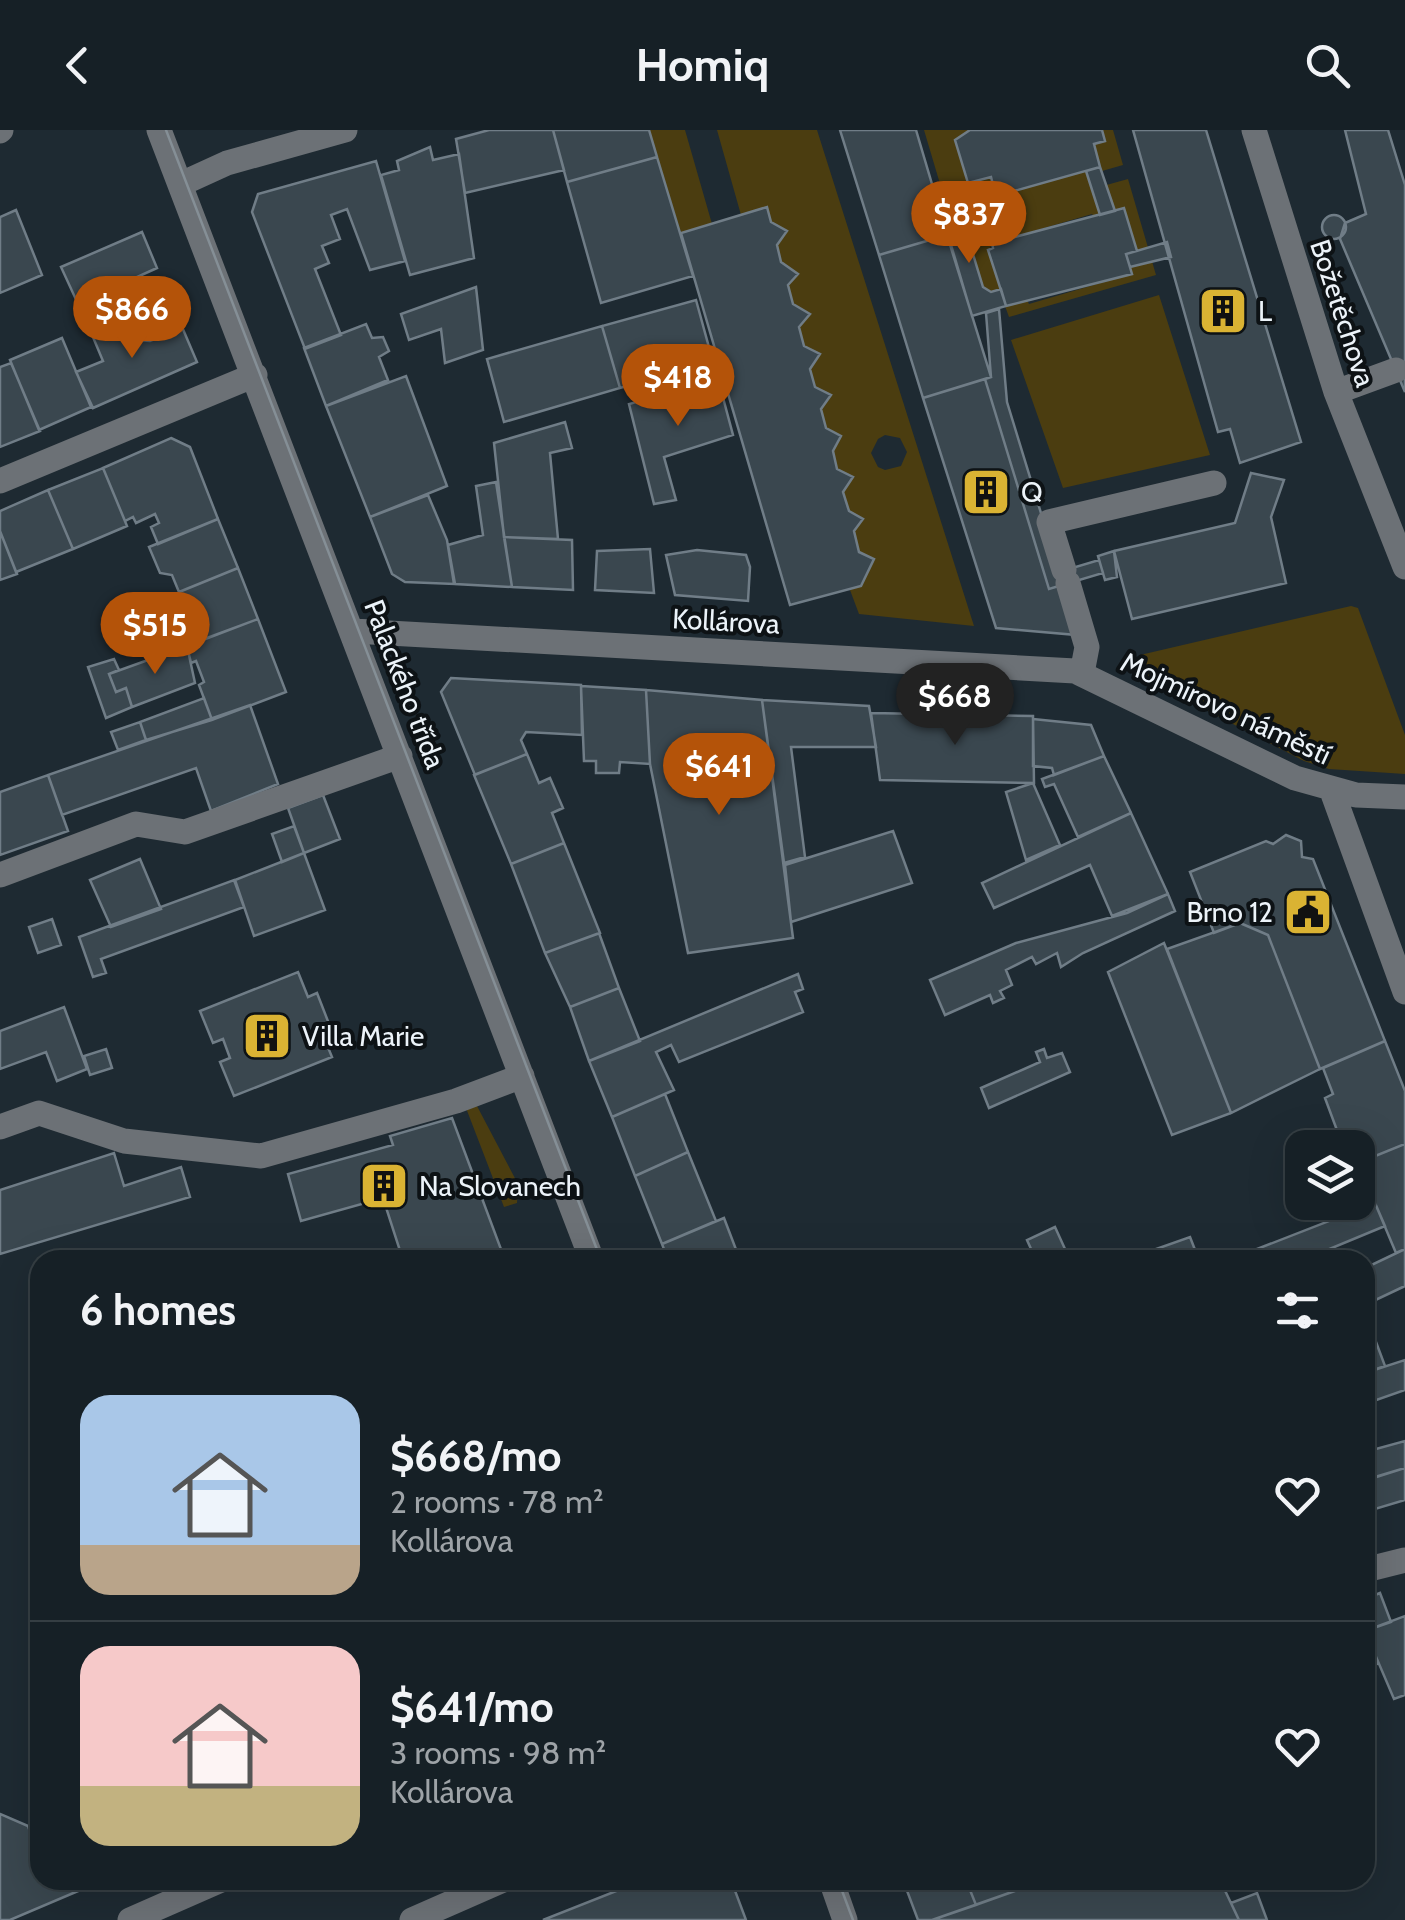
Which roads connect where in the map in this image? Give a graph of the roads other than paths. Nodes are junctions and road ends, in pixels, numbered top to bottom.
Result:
1 (158, 130) edge
2 (344, 130) edge
3 (1254, 130) edge
4 (180, 184) junction
5 (1396, 370) dead end
6 (255, 375) junction
7 (1336, 392) junction
8 (0, 481) edge
9 (1214, 484) dead end
10 (1405, 567) edge
11 (353, 631) junction
12 (1088, 676) junction
13 (400, 756) junction
14 (1332, 791) junction
15 (1405, 797) edge
16 (0, 875) edge
17 (1405, 992) edge
18 (522, 1076) junction
19 (0, 1127) edge
20 (580, 1250) edge
21 (1405, 1560) edge
22 (1375, 1568) edge
23 (198, 1890) edge
24 (480, 1890) edge
25 (835, 1890) edge
26 (130, 1920) edge
27 (412, 1920) edge
28 (846, 1920) edge

1 - 4 street, Palackého třída
2 - 4 street
3 - 7 street, Božetěchova
4 - 6 street, Palackého třída
5 - 7 street
6 - 8 street
6 - 11 street, Palackého třída
7 - 10 street, Božetěchova
9 - 12 street
11 - 12 street, Kollárova
11 - 13 street, Palackého třída
12 - 14 street, Mojmírovo náměstí
13 - 16 street
13 - 18 street, Palackého třída
14 - 15 street, Mojmírovo náměstí
14 - 17 street, Mojmírovo náměstí
18 - 19 street
18 - 20 street, Palackého třída
21 - 22 street
23 - 26 street
24 - 27 street
25 - 28 street

